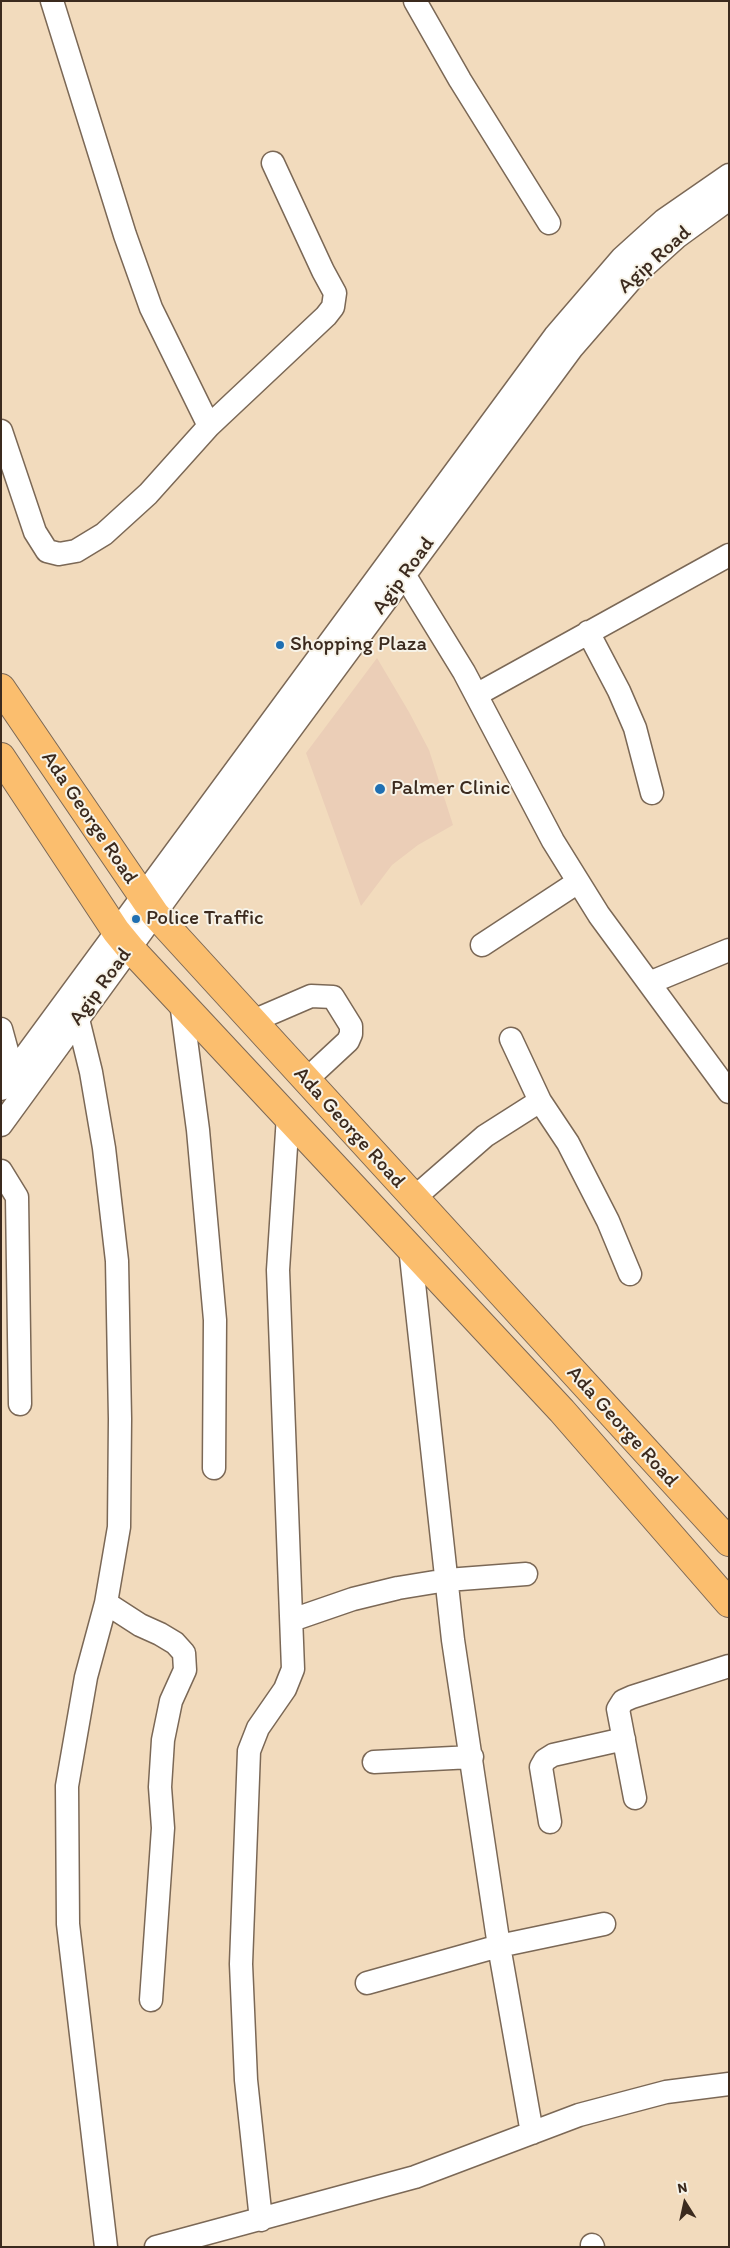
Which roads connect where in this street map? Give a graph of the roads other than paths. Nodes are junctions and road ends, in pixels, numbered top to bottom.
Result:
1 (52, 1) edge
2 (415, 1) edge
3 (273, 163) dead end
4 (729, 174) edge
5 (729, 199) edge
6 (550, 223) dead end
7 (209, 426) junction
8 (1, 431) edge
9 (729, 555) edge
10 (405, 576) junction
11 (588, 632) junction
12 (1, 688) edge
13 (476, 695) junction
14 (1, 757) edge
15 (652, 793) dead end
16 (578, 882) junction
17 (148, 904) junction
18 (123, 939) junction
19 (482, 945) dead end
20 (729, 950) edge
21 (649, 983) junction
22 (181, 1002) junction
23 (78, 1019) junction
24 (252, 1021) junction
25 (1, 1029) edge
26 (511, 1038) dead end
27 (306, 1080) junction
28 (7, 1081) edge
29 (729, 1092) edge
30 (540, 1101) junction
31 (288, 1116) junction
32 (1, 1125) edge
33 (1, 1171) edge
34 (414, 1198) junction
35 (410, 1248) junction
36 (630, 1274) dead end
37 (20, 1404) dead end
38 (214, 1468) dead end
39 (729, 1542) edge
40 (526, 1574) dead end
41 (447, 1580) junction
42 (106, 1603) junction
43 (729, 1603) edge
44 (292, 1620) junction
45 (729, 1666) edge
46 (624, 1739) junction
47 (472, 1757) junction
48 (374, 1762) dead end
49 (635, 1798) dead end
50 (550, 1822) dead end
51 (604, 1924) dead end
52 (499, 1946) junction
53 (367, 1984) dead end
54 (151, 2000) dead end
55 (729, 2084) edge
56 (532, 2133) junction
57 (261, 2220) junction
58 (106, 2247) edge
59 (156, 2247) edge

1 - 7 street
2 - 6 street
3 - 7 street
4 - 17 street, Agip Road
5 - 10 street, Agip Road
7 - 8 street
9 - 11 street
10 - 13 street
10 - 17 street, Agip Road
11 - 13 street
11 - 15 street
12 - 17 main road, Ada George Road
13 - 16 street
14 - 18 main road, Ada George Road
16 - 19 street
16 - 21 street
17 - 18 street, Agip Road
17 - 24 main road, Ada George Road
18 - 22 main road, Ada George Road
18 - 23 street, Agip Road
18 - 28 street, Agip Road
20 - 21 street
21 - 29 street
22 - 31 main road, Ada George Road
22 - 38 street
23 - 32 street, Agip Road
23 - 42 street
24 - 27 main road, Ada George Road
24 - 27 street
25 - 28 street
26 - 30 street
27 - 34 main road, Ada George Road
30 - 34 street
30 - 36 street
31 - 35 main road, Ada George Road
31 - 44 street
33 - 37 street
34 - 39 main road, Ada George Road
35 - 41 street
35 - 43 main road, Ada George Road
40 - 41 street
41 - 44 street
41 - 47 street
42 - 54 street
42 - 58 street
44 - 57 street
45 - 46 street
46 - 49 street
46 - 50 street
47 - 48 street
47 - 52 street
51 - 52 street
52 - 53 street
52 - 56 street
55 - 56 street
56 - 57 street
57 - 59 street

